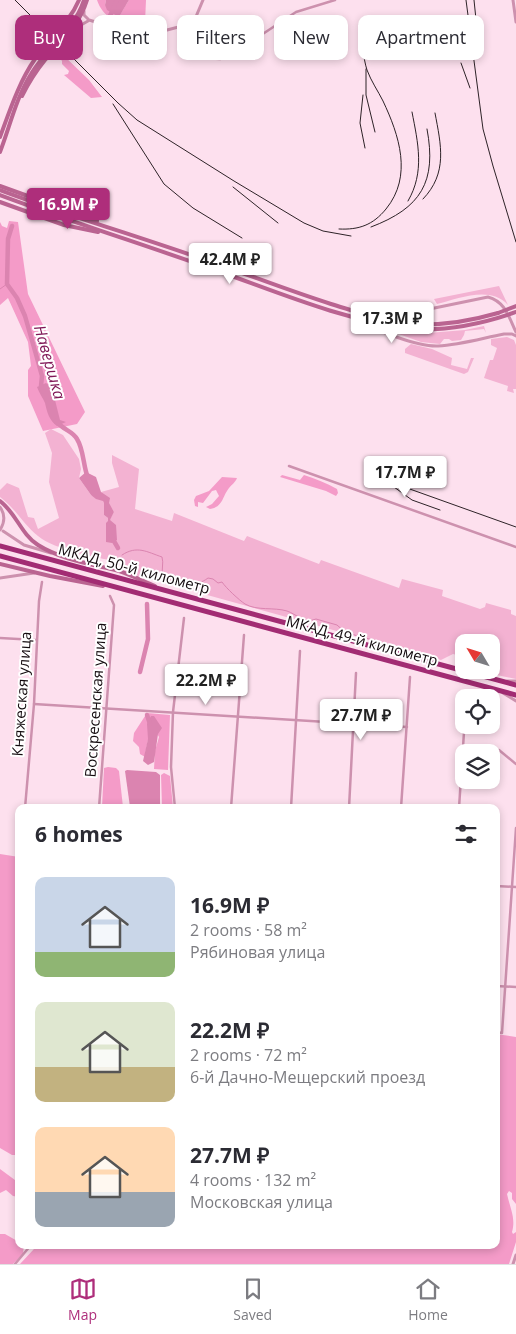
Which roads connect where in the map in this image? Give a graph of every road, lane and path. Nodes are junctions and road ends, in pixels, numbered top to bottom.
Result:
1 (83, 0) edge
2 (203, 0) edge
3 (335, 0) edge
4 (512, 0) edge
5 (84, 8) junction
6 (80, 15) edge
7 (197, 15) edge
8 (89, 20) junction
9 (516, 22) edge
10 (83, 24) edge
11 (177, 27) edge
12 (264, 34) edge
13 (46, 60) edge
14 (9, 126) junction
15 (0, 137) edge
16 (0, 152) edge
17 (1, 187) edge
18 (0, 195) edge
19 (0, 202) edge
20 (33, 205) junction
21 (108, 227) junction
22 (110, 234) junction
23 (516, 306) edge
24 (516, 312) edge
25 (368, 316) junction
26 (356, 319) junction
27 (512, 323) junction
28 (516, 332) edge
29 (506, 334) junction
30 (516, 336) edge
31 (289, 466) dead end
32 (0, 501) edge
33 (0, 507) edge
34 (2, 530) edge
35 (0, 546) edge
36 (516, 547) edge
37 (61, 555) junction
38 (1, 557) edge
39 (0, 564) edge
40 (38, 573) junction
41 (0, 578) edge
42 (42, 582) dead end
43 (125, 590) junction
44 (172, 592) junction
45 (110, 596) dead end
46 (262, 617) joint
47 (184, 618) dead end
48 (260, 627) joint
49 (244, 635) dead end
50 (0, 638) edge
51 (36, 640) junction
52 (300, 651) dead end
53 (356, 674) dead end
54 (410, 677) dead end
55 (501, 681) junction
56 (516, 681) edge
57 (516, 685) edge
58 (494, 689) edge
59 (500, 691) edge
60 (500, 691) edge
61 (516, 695) edge
62 (516, 701) edge
63 (34, 704) junction
64 (106, 708) junction
65 (173, 712) junction
66 (237, 716) junction
67 (295, 720) junction
68 (354, 723) junction
69 (406, 727) junction
70 (464, 734) edge
71 (500, 751) edge
72 (516, 764) edge
73 (25, 804) edge
74 (99, 804) edge
75 (175, 804) edge
76 (231, 804) edge
77 (291, 804) edge
78 (349, 804) edge
79 (401, 804) edge
80 (459, 804) edge
81 (516, 828) edge
82 (500, 886) edge
83 (511, 886) junction
84 (516, 887) edge
85 (500, 986) edge
86 (506, 986) junction
87 (516, 987) edge
88 (500, 1033) edge
89 (28, 1249) edge
90 (516, 1255) edge
91 (15, 1264) edge
92 (513, 1264) edge

1 - 5 main road
1 - 14 main road
1 - 15 main road
2 - 7 street
3 - 12 street
4 - 9 street
5 - 6 main road
5 - 8 street
8 - 10 street
8 - 11 street
13 - 14 main road
14 - 16 main road
17 - 20 main road
17 - 21 main road
18 - 20 main road
19 - 22 main road
20 - 21 main road
20 - 22 main road
21 - 25 main road
22 - 26 main road
23 - 25 main road, bridge
24 - 26 main road, bridge
25 - 27 street
26 - 29 street
27 - 28 street
27 - 29 street
29 - 30 street
31 - 36 street
32 - 37 main road
33 - 34 street
34 - 37 street
35 - 44 highway, МКАД, 50-й километр
37 - 44 main road
38 - 43 highway, МКАД, 50-й километр
39 - 40 main road
40 - 41 street
40 - 43 main road
42 - 51 street, Княжеская улица
43 - 48 highway, МКАД, 50-й километр
44 - 46 highway, МКАД, 50-й километр
45 - 64 street, Воскресенская улица
46 - 55 highway, МКАД, 49-й километр
47 - 65 street
48 - 58 highway, МКАД, 49-й километр
49 - 66 street
50 - 51 street
51 - 63 street, Княжеская улица
52 - 67 street
53 - 68 street
54 - 69 street
55 - 56 street
55 - 57 highway, МКАД, 49-й километр
59 - 61 highway, МКАД, 49-й километр
60 - 62 street
63 - 64 street
63 - 73 street, Княжеская улица
64 - 65 street
64 - 74 street, Воскресенская улица
65 - 66 street
65 - 75 street
66 - 67 street
66 - 76 street
67 - 68 street
67 - 77 street
68 - 69 street
68 - 78 street
69 - 79 street
70 - 80 street
71 - 72 street
81 - 83 street
82 - 83 street
83 - 84 street
83 - 86 street
85 - 86 street
86 - 87 street
86 - 88 street
89 - 91 street
90 - 92 street

